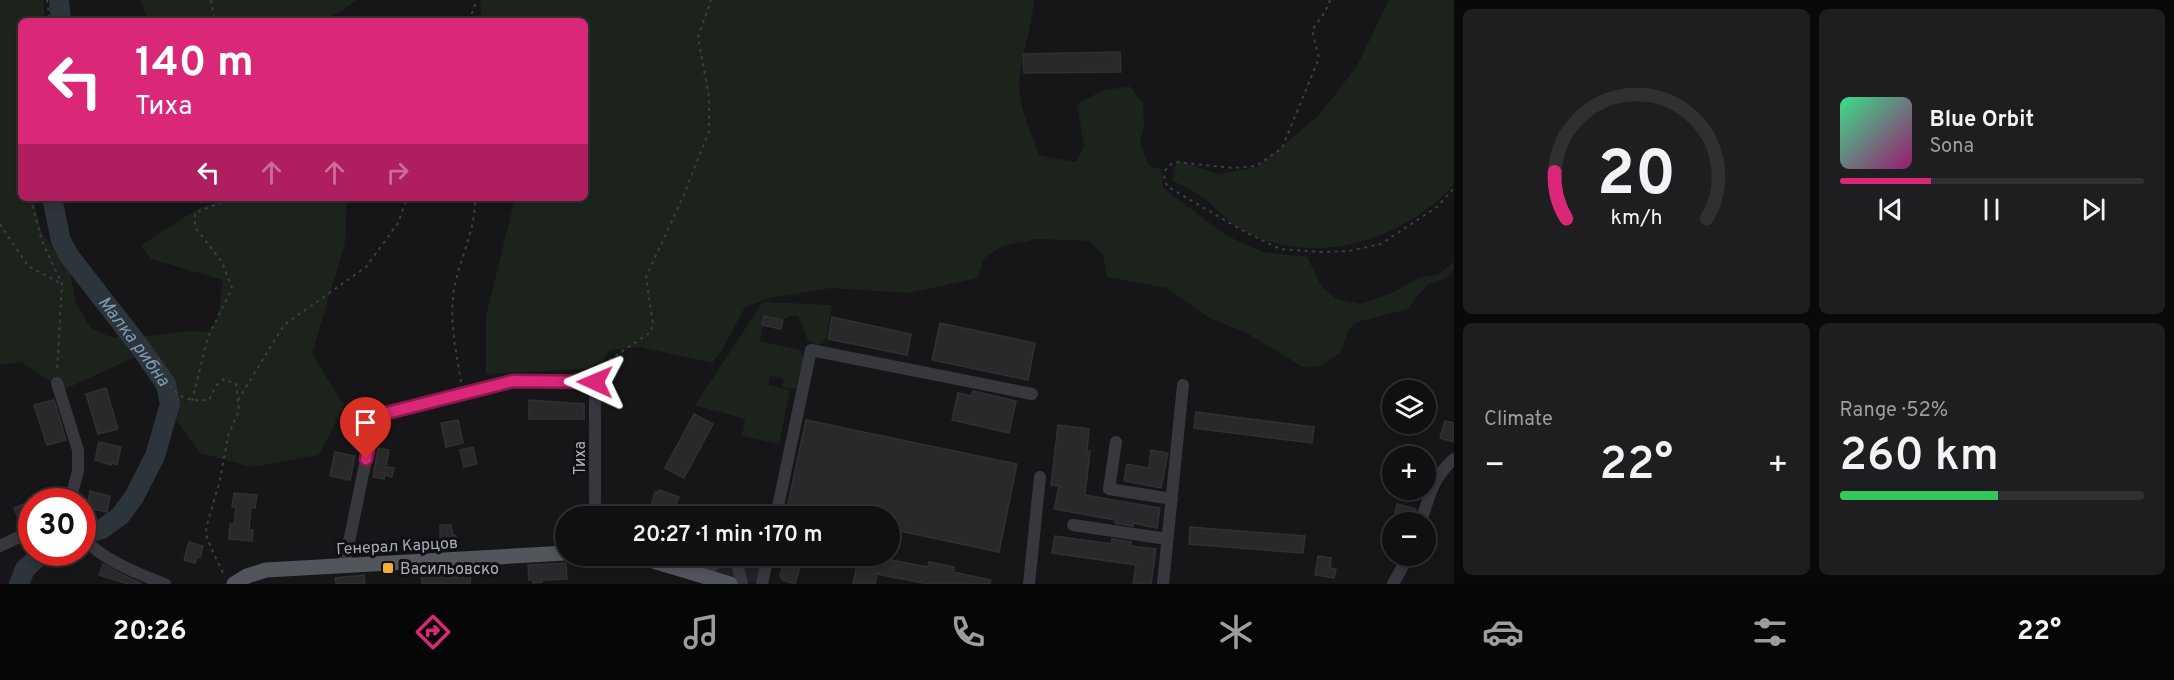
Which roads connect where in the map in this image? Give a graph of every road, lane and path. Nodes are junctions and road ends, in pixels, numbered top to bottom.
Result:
1 (47, 0) edge
2 (211, 0) edge
3 (477, 0) edge
4 (711, 0) edge
5 (1330, 0) edge
6 (50, 18) edge
7 (214, 18) edge
8 (470, 18) edge
9 (1454, 188) edge
10 (32, 201) edge
11 (222, 201) edge
12 (406, 201) edge
13 (474, 201) edge
14 (0, 224) edge
15 (62, 284) junction
16 (158, 358) dead end
17 (595, 382) junction
18 (57, 383) joint
19 (1183, 385) dead end
20 (463, 394) junction
21 (1032, 394) dead end
22 (238, 400) junction
23 (192, 401) junction
24 (1116, 442) dead end
25 (1454, 459) edge
26 (1040, 477) dead end
27 (73, 488) edge
28 (1172, 499) junction
29 (595, 506) edge
30 (778, 506) edge
31 (1424, 512) edge
32 (1073, 525) dead end
33 (18, 538) edge
34 (1167, 539) junction
35 (0, 546) edge
36 (96, 546) edge
37 (555, 554) edge
38 (344, 566) junction
39 (671, 566) edge
40 (712, 566) edge
41 (738, 566) edge
42 (766, 566) edge
43 (1402, 566) edge
44 (702, 575) junction
45 (165, 584) edge
46 (229, 584) edge
47 (234, 584) edge
48 (730, 584) edge
49 (742, 584) edge
50 (762, 584) edge
51 (1029, 584) edge
52 (1163, 584) edge
53 (1393, 584) edge

1 - 6 path
2 - 7 path
3 - 8 path
4 - 17 path
5 - 9 path
10 - 15 path
11 - 23 path
12 - 22 path
13 - 20 path
14 - 15 path
15 - 18 path
16 - 23 path
17 - 20 street
17 - 29 street, Тиха
18 - 27 street
19 - 28 street
20 - 38 street
21 - 30 street
22 - 23 path
22 - 46 path
24 - 28 street
25 - 31 street
26 - 51 street
28 - 34 street
32 - 34 street
33 - 35 street
34 - 52 street
36 - 45 street
37 - 38 main road, Генерал Карцов
38 - 47 main road, Генерал Карцов
39 - 44 main road
40 - 44 street
41 - 49 street
42 - 50 street
43 - 53 street
44 - 48 main road

